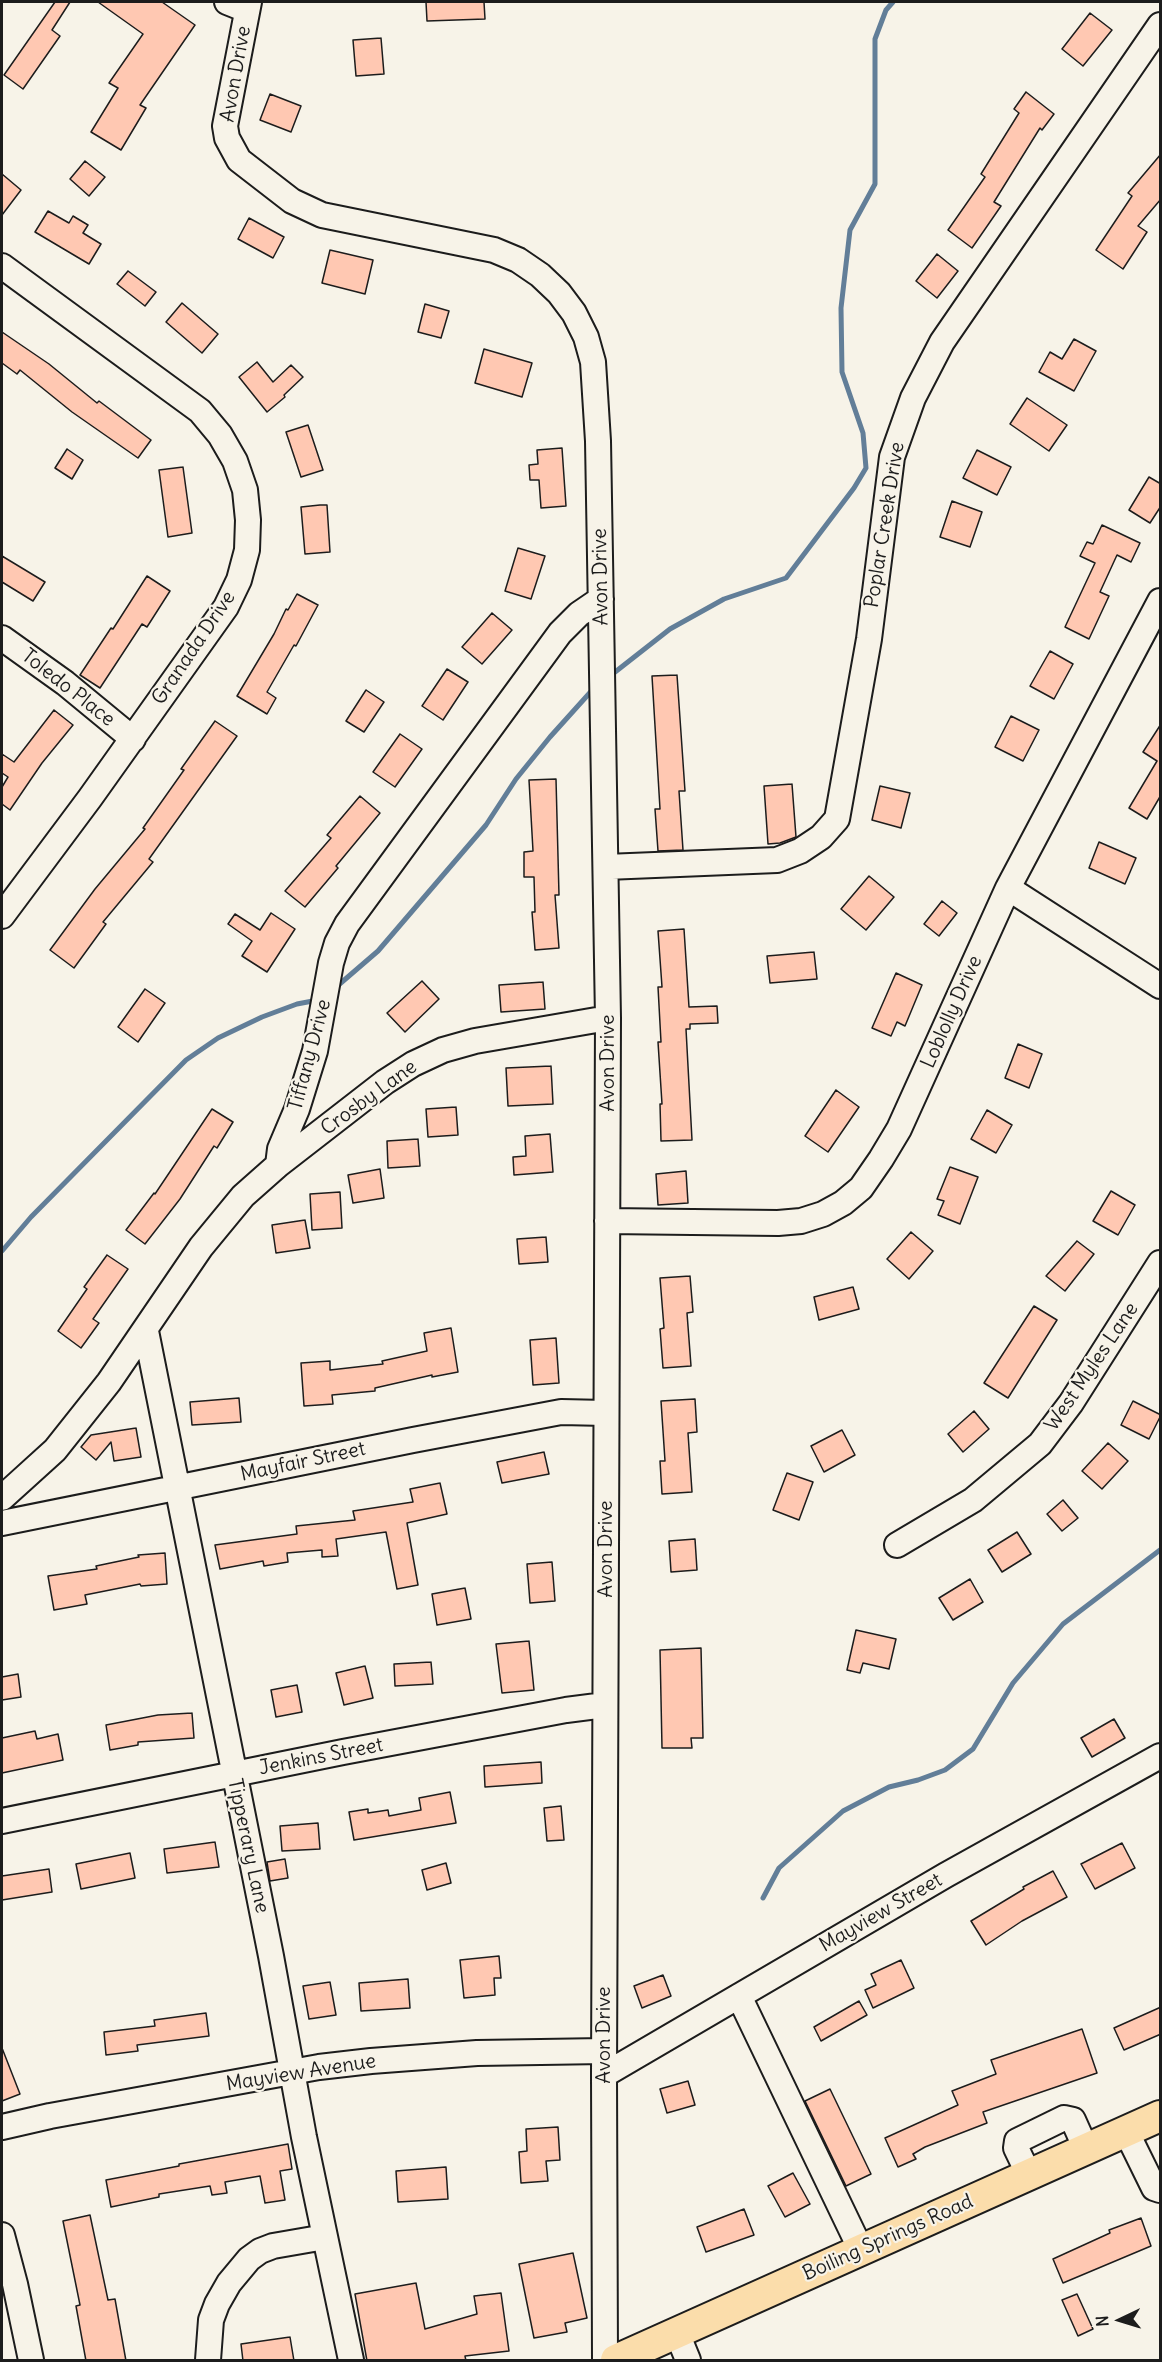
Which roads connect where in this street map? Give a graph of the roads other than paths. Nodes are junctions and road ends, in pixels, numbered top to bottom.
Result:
1 (241, 4) edge
2 (1161, 25) edge
3 (2, 267) edge
4 (601, 599) junction
5 (1161, 601) edge
6 (2, 638) edge
7 (133, 739) junction
8 (606, 867) junction
9 (1008, 888) junction
10 (2, 916) edge
11 (1161, 986) edge
12 (608, 1018) junction
13 (278, 1165) junction
14 (608, 1221) junction
15 (1161, 1263) edge
16 (146, 1331) junction
17 (606, 1413) junction
18 (177, 1488) junction
19 (2, 1498) edge
20 (2, 1523) edge
21 (897, 1545) dead end
22 (605, 1706) junction
23 (1161, 1756) edge
24 (233, 1775) junction
25 (2, 1821) edge
26 (739, 1996) junction
27 (604, 2051) junction
28 (294, 2072) junction
29 (604, 2075) junction
30 (1161, 2115) edge
31 (2, 2127) edge
32 (1126, 2131) junction
33 (1161, 2190) edge
34 (2, 2235) edge
35 (325, 2237) junction
36 (861, 2250) junction
37 (677, 2333) junction
38 (31, 2361) edge
39 (208, 2361) edge
40 (351, 2361) edge
41 (605, 2361) edge
42 (616, 2361) edge
43 (688, 2361) edge

1 - 4 street, Avon Drive
2 - 8 street, Poplar Creek Drive
3 - 7 street, Granada Drive
4 - 8 street, Avon Drive
4 - 13 street, Tiffany Drive
5 - 9 street, Loblolly Drive
6 - 7 street, Toledo Place
7 - 10 street, Granada Drive
8 - 12 street, Avon Drive
9 - 11 street
9 - 14 street, Loblolly Drive
12 - 13 street, Crosby Lane
12 - 14 street, Avon Drive
13 - 16 street
14 - 17 street, Avon Drive
15 - 21 street, West Myles Lane
16 - 18 street, Tipperary Lane
16 - 19 street
17 - 18 street, Mayfair Street
17 - 22 street, Avon Drive
18 - 20 street, Mayfair Street
18 - 24 street, Tipperary Lane
22 - 24 street, Jenkins Street
22 - 27 street, Avon Drive
23 - 26 street, Mayview Street
24 - 25 street, Jenkins Street
24 - 28 street, Tipperary Lane
26 - 29 street, Mayview Street
26 - 36 street
27 - 28 street, Mayview Avenue
27 - 29 street, Avon Drive
28 - 31 street, Mayview Avenue
28 - 35 street, Tipperary Lane
29 - 41 street, Avon Drive
30 - 32 main road, Boiling Springs Road
32 - 33 street
32 - 36 main road, Boiling Springs Road
34 - 38 street
35 - 39 street
35 - 40 street, Tipperary Lane
36 - 37 main road, Boiling Springs Road
37 - 42 main road, Boiling Springs Road
37 - 43 street

